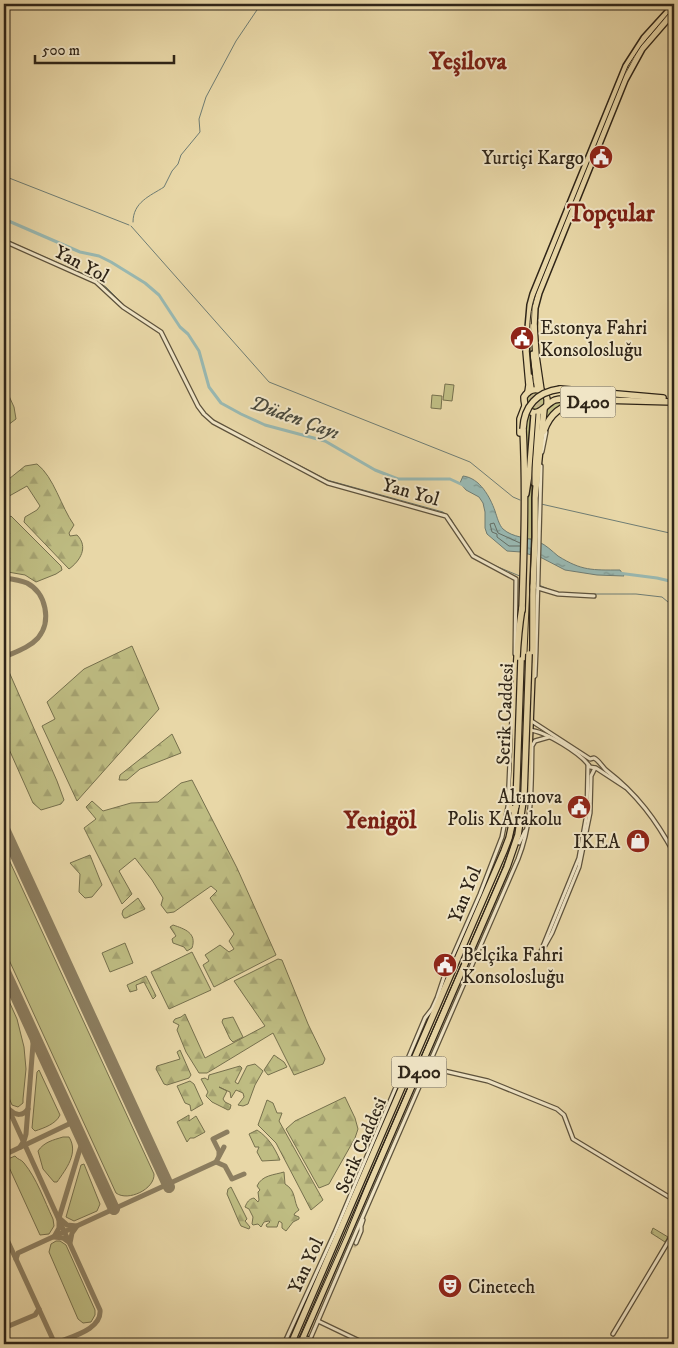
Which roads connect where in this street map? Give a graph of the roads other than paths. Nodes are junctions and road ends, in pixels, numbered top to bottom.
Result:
1 (674, 5) edge
2 (674, 12) edge
3 (4, 241) edge
4 (531, 326) junction
5 (537, 390) junction
6 (663, 398) junction
7 (674, 400) edge
8 (654, 402) junction
9 (525, 406) junction
10 (546, 407) junction
11 (546, 432) dead end
12 (542, 438) junction
13 (525, 490) junction
14 (526, 497) junction
15 (537, 499) junction
16 (536, 583) junction
17 (519, 596) junction
18 (594, 596) dead end
19 (522, 608) junction
20 (516, 648) junction
21 (514, 665) junction
22 (517, 672) junction
23 (530, 707) junction
24 (514, 719) junction
25 (530, 720) junction
26 (539, 726) junction
27 (514, 727) junction
28 (530, 730) junction
29 (539, 732) junction
30 (549, 737) junction
31 (540, 739) junction
32 (590, 759) junction
33 (599, 762) junction
34 (588, 764) junction
35 (529, 766) junction
36 (596, 768) junction
37 (531, 774) junction
38 (629, 789) junction
39 (528, 827) junction
40 (518, 843) junction
41 (674, 853) edge
42 (499, 863) junction
43 (508, 866) junction
44 (469, 925) junction
45 (484, 929) junction
46 (480, 937) junction
47 (427, 1066) junction
48 (355, 1195) junction
49 (674, 1200) edge
50 (359, 1228) junction
51 (337, 1232) dead end
52 (674, 1232) edge
53 (356, 1243) dead end
54 (332, 1244) dead end
55 (347, 1252) dead end
56 (318, 1280) junction
57 (329, 1295) junction
58 (318, 1321) junction
59 (293, 1324) junction
60 (300, 1325) junction
61 (308, 1326) junction
62 (314, 1331) junction
63 (293, 1333) junction
64 (613, 1334) dead end
65 (301, 1342) edge
66 (309, 1342) edge
67 (284, 1344) edge
68 (291, 1344) edge
69 (366, 1344) edge

1 - 4 main road
2 - 4 main road
3 - 17 street, Yan Yol
4 - 5 highway
4 - 5 highway
5 - 6 highway, D400
5 - 9 highway
5 - 10 highway
6 - 7 highway, D400
6 - 13 highway, bridge
7 - 8 highway, D400
8 - 10 highway
8 - 12 highway, D400
9 - 10 highway
9 - 13 highway, D400
10 - 12 highway, D400
11 - 15 street
12 - 15 highway, D400
13 - 14 highway, Serik Caddesi / D400
14 - 15 main road
14 - 17 highway, Serik Caddesi / D400
15 - 16 highway, Serik Caddesi / D400
16 - 18 street
16 - 23 highway
16 - 43 highway, Serik Caddesi / D400, bridge
17 - 19 highway, Serik Caddesi / D400
17 - 20 street, Yan Yol
19 - 20 highway
19 - 42 highway, Serik Caddesi / D400, bridge
20 - 21 street, Yan Yol
20 - 22 highway
21 - 22 street
21 - 24 street, Yan Yol
22 - 24 highway
23 - 25 highway
23 - 26 street
24 - 25 street
24 - 27 highway
25 - 26 street
25 - 28 highway
26 - 32 street
27 - 28 street
27 - 42 highway
27 - 44 street, Yan Yol
28 - 29 street
28 - 35 highway
29 - 30 street
29 - 31 street
30 - 31 street
30 - 34 street
31 - 37 street, Yan Yol
32 - 33 street
32 - 34 street
33 - 36 street
33 - 38 street
34 - 36 street
34 - 36 street
35 - 37 street
35 - 40 highway
36 - 38 street
37 - 39 street, Yan Yol
38 - 41 street
39 - 40 street
39 - 45 street, Yan Yol
40 - 43 highway
42 - 44 highway, Serik Caddesi / D400
43 - 45 highway, Serik Caddesi / D400
44 - 48 highway, Serik Caddesi / D400
44 - 59 street, Yan Yol
45 - 46 highway, Serik Caddesi / D400
46 - 47 street, Yan Yol
46 - 61 highway, Serik Caddesi / D400
47 - 49 street
47 - 50 street, Yan Yol
48 - 51 street
48 - 56 highway, Serik Caddesi / D400
50 - 53 street
50 - 57 street, Yan Yol
52 - 64 street
54 - 56 street
55 - 57 street
56 - 60 highway, Serik Caddesi / D400
57 - 58 street, Yan Yol
58 - 62 street, Yan Yol
58 - 69 street
59 - 60 highway
59 - 63 street, Yan Yol
60 - 63 highway, Serik Caddesi / D400
61 - 62 highway
61 - 65 highway, Serik Caddesi / D400
62 - 66 street, Yan Yol
63 - 67 street, Yan Yol
63 - 68 highway, Serik Caddesi / D400
65 - 66 highway

